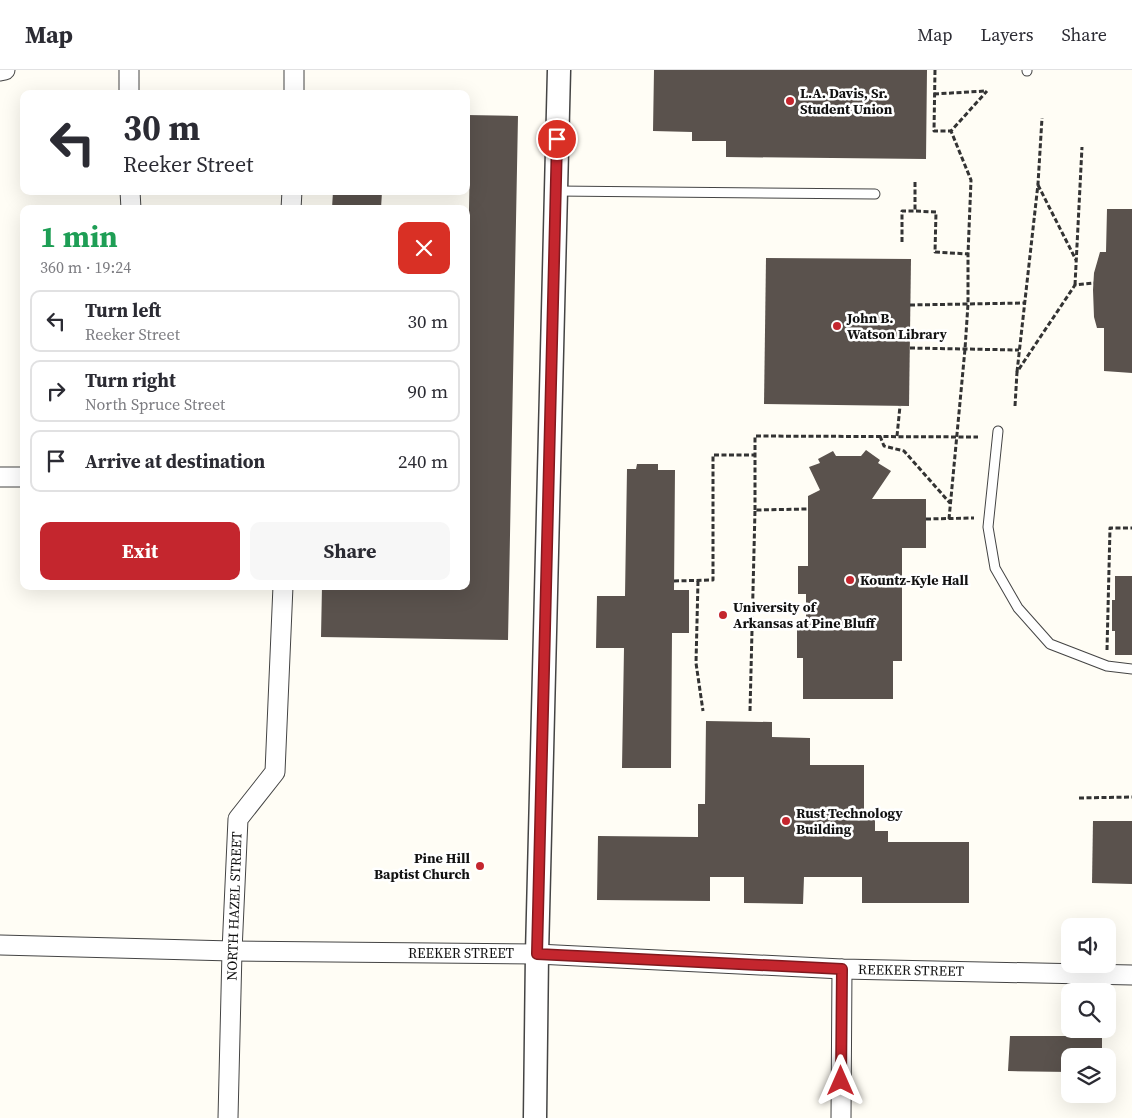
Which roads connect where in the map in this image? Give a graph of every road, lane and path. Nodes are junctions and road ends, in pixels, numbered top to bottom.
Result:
1 (5, 70) edge
2 (129, 70) edge
3 (294, 70) edge
4 (559, 70) edge
5 (935, 70) edge
6 (0, 71) edge
7 (129, 90) edge
8 (294, 90) edge
9 (934, 94) junction
10 (1042, 118) dead end
11 (951, 131) junction
12 (1082, 147) dead end
13 (915, 182) dead end
14 (1038, 184) junction
15 (556, 191) junction
16 (875, 194) dead end
17 (915, 211) junction
18 (902, 242) dead end
19 (968, 254) junction
20 (1076, 260) junction
21 (1094, 283) dead end
22 (1075, 285) junction
23 (1025, 303) junction
24 (968, 304) junction
25 (910, 305) dead end
26 (910, 348) dead end
27 (965, 349) junction
28 (1019, 350) junction
29 (1017, 372) junction
30 (900, 406) dead end
31 (1015, 406) dead end
32 (998, 431) dead end
33 (880, 436) junction
34 (897, 436) junction
35 (956, 436) junction
36 (978, 437) dead end
37 (755, 455) junction
38 (0, 476) edge
39 (20, 477) edge
40 (950, 504) junction
41 (808, 509) dead end
42 (755, 510) junction
43 (978, 518) dead end
44 (926, 519) dead end
45 (949, 519) junction
46 (1132, 528) edge
47 (698, 580) junction
48 (674, 581) dead end
49 (283, 590) edge
50 (1107, 652) dead end
51 (1132, 669) edge
52 (703, 711) dead end
53 (750, 711) dead end
54 (1132, 797) edge
55 (1079, 798) dead end
56 (0, 945) edge
57 (232, 951) junction
58 (537, 954) junction
59 (842, 969) junction
60 (1132, 975) edge
61 (228, 1118) edge
62 (535, 1118) edge
63 (841, 1118) edge

1 - 6 street
2 - 7 street
3 - 8 street
4 - 15 street
5 - 9 path
9 - 11 path
9 - 11 path
10 - 14 path
11 - 19 path
12 - 20 path
13 - 17 path
14 - 20 path
14 - 23 path
15 - 16 lane
15 - 58 street
17 - 18 path
17 - 19 path
19 - 24 path
20 - 22 path
21 - 22 path
22 - 29 path
23 - 24 path
23 - 28 path
24 - 25 path
24 - 27 path
26 - 27 path
27 - 28 path
27 - 35 path
28 - 29 path
29 - 31 path
30 - 34 path
32 - 51 lane
33 - 34 path
33 - 37 path
33 - 40 path
34 - 35 path
35 - 36 path
35 - 40 path
37 - 42 path
37 - 47 path
38 - 39 street
40 - 45 path
41 - 42 path
42 - 53 path
43 - 45 path
44 - 45 path
46 - 50 path
47 - 48 path
47 - 52 path
49 - 57 street, NORTH HAZEL STREET
54 - 55 path
56 - 57 street, REEKER STREET
57 - 58 street, REEKER STREET
57 - 61 street, NORTH HAZEL STREET
58 - 59 street, REEKER STREET
58 - 62 street
59 - 60 street, REEKER STREET
59 - 63 street

